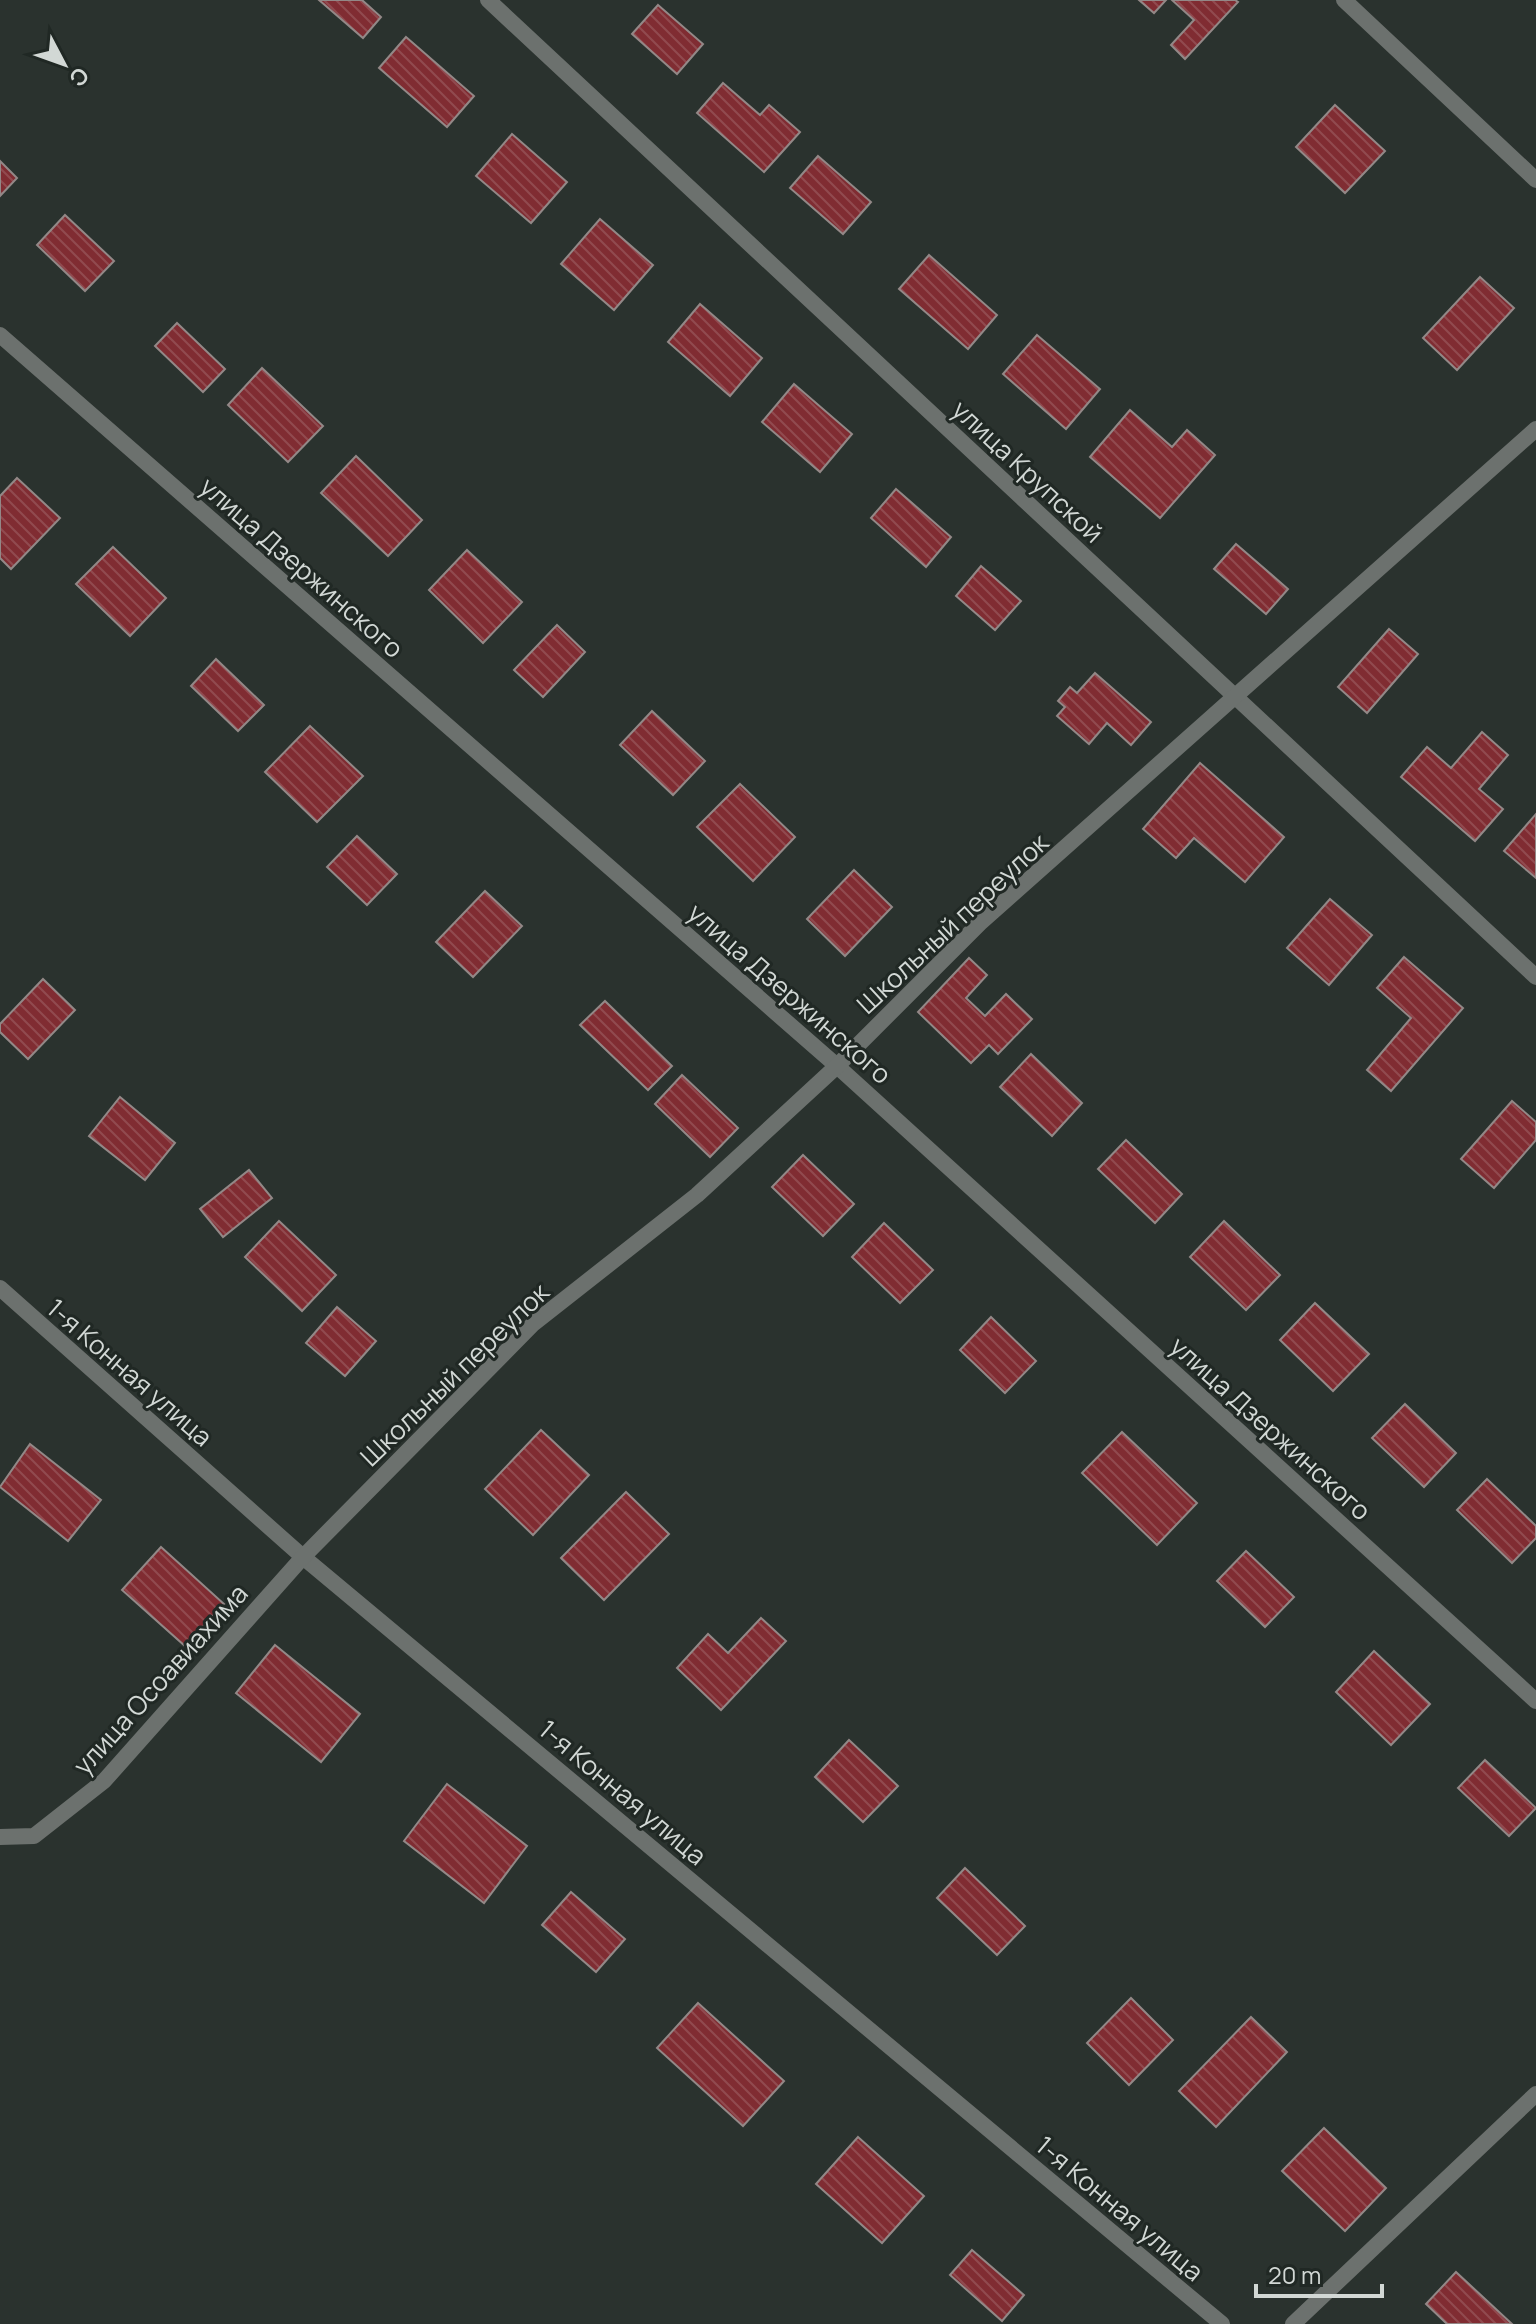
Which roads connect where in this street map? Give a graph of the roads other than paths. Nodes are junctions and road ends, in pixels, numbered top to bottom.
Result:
1 (488, 0) edge
2 (1344, 0) edge
3 (1536, 180) edge
4 (0, 335) edge
5 (1536, 429) edge
6 (1235, 696) junction
7 (1536, 977) edge
8 (837, 1066) junction
9 (0, 1288) edge
10 (303, 1557) junction
11 (1536, 1701) edge
12 (0, 1837) edge
13 (1536, 2094) edge
14 (1222, 2324) edge
15 (1293, 2324) edge

1 - 6 street, улица Крупской
2 - 3 street
4 - 8 street, улица Дзержинского
5 - 6 street, Школьный переулок
6 - 7 street, улица Крупской
6 - 8 street, Школьный переулок
8 - 10 street, Школьный переулок
8 - 11 street, улица Дзержинского
9 - 10 street, 1-я Конная улица
10 - 12 street, улица Осоавиахима
10 - 14 street, 1-я Конная улица
13 - 15 street

